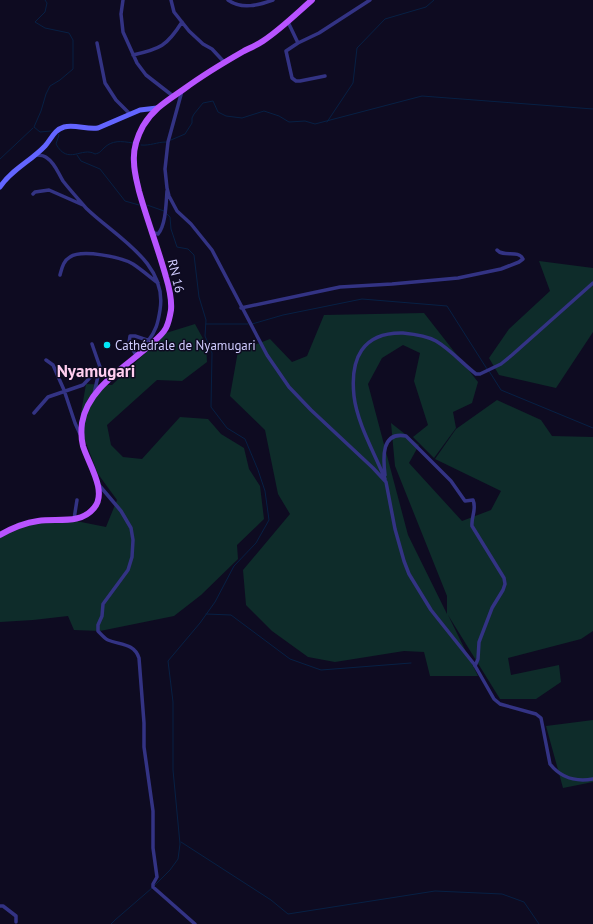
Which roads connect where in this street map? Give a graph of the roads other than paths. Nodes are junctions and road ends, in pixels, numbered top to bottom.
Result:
1 (123, 0) edge
2 (171, 0) edge
3 (228, 0) edge
4 (274, 0) edge
5 (312, 0) edge
6 (370, 0) edge
7 (182, 22) junction
8 (288, 22) junction
9 (97, 43) dead end
10 (298, 43) junction
11 (132, 55) junction
12 (225, 63) junction
13 (325, 76) dead end
14 (182, 90) junction
15 (173, 96) junction
16 (157, 108) junction
17 (130, 114) junction
18 (35, 154) junction
19 (0, 187) edge
20 (167, 188) junction
21 (33, 194) dead end
22 (85, 207) junction
23 (151, 232) junction
24 (497, 250) dead end
25 (60, 275) dead end
26 (593, 283) edge
27 (159, 284) junction
28 (241, 308) junction
29 (150, 342) junction
30 (92, 344) dead end
31 (137, 357) junction
32 (46, 360) dead end
33 (100, 367) junction
34 (65, 391) junction
35 (94, 395) junction
36 (34, 414) dead end
37 (81, 436) junction
38 (386, 482) junction
39 (98, 485) junction
40 (77, 500) dead end
41 (74, 519) junction
42 (0, 535) edge
43 (475, 666) junction
44 (593, 779) edge
45 (0, 906) edge
46 (16, 922) dead end
47 (195, 924) edge

1 - 11 street
2 - 7 street
3 - 4 street
5 - 8 main road, RN 16 / RN 16
6 - 10 street
7 - 11 street
7 - 12 street
8 - 10 street
8 - 12 main road, RN 16 / RN 16
9 - 17 street
10 - 13 street
11 - 15 street
12 - 14 main road, RN 16 / RN 16
14 - 15 main road, RN 16 / RN 16
14 - 20 street
15 - 16 main road, RN 16 / RN 16
16 - 17 main road
16 - 23 main road, RN 16 / RN 16
17 - 18 main road
18 - 19 main road
18 - 22 street
20 - 23 street
20 - 28 street
21 - 22 street
22 - 27 street
23 - 29 main road, RN 16 / RN 16
24 - 28 street
25 - 27 street
26 - 38 street
27 - 29 street
28 - 38 street
29 - 31 main road, RN 16 / RN 16
29 - 31 street
30 - 33 street
31 - 35 main road, RN 16 / RN 16
32 - 34 street
33 - 34 street
33 - 35 street
34 - 36 street
34 - 37 street
35 - 37 main road, RN 16 / RN 16
37 - 39 main road, RN 16 / RN 16
38 - 43 street
38 - 43 street
39 - 41 main road, RN 16 / RN 16
39 - 47 street
40 - 41 street
41 - 42 main road, RN 16 / RN 16
43 - 44 street
45 - 46 street

